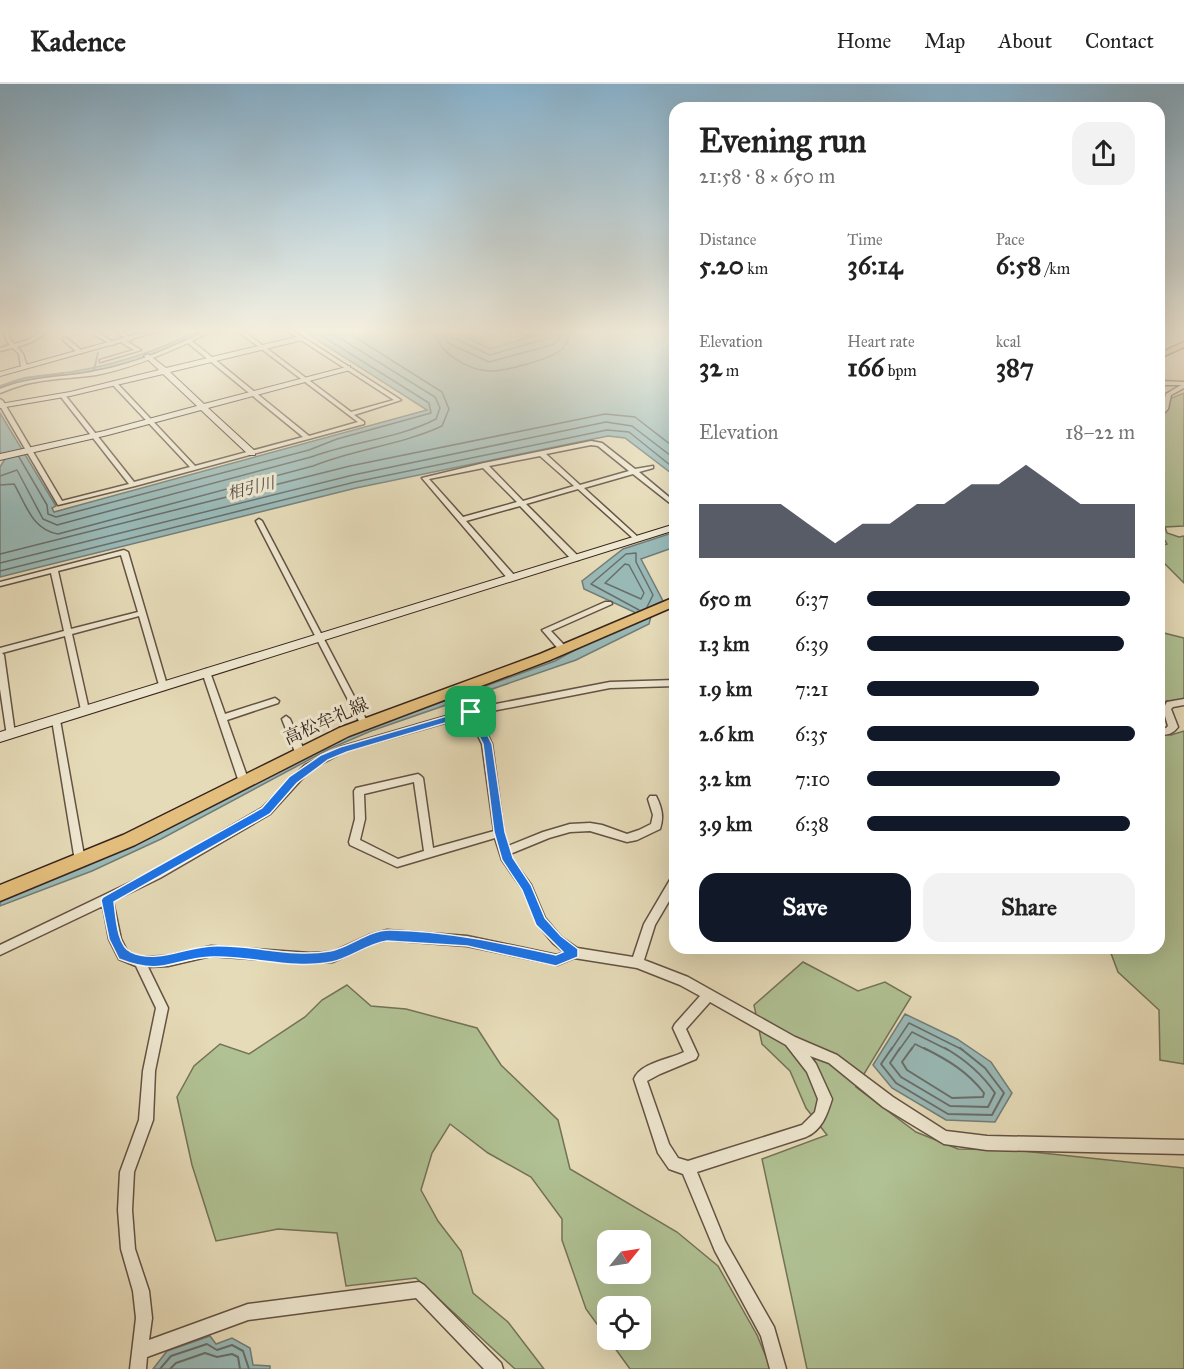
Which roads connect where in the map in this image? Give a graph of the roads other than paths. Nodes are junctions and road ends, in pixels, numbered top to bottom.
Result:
1 (91, 389) edge
2 (120, 389) edge
3 (183, 389) edge
4 (249, 389) edge
5 (270, 389) edge
6 (316, 389) edge
7 (380, 389) edge
8 (1177, 389) edge
9 (254, 393) junction
10 (63, 396) junction
11 (1, 404) edge
12 (202, 407) junction
13 (1165, 409) edge
14 (350, 414) junction
15 (150, 421) junction
16 (94, 436) junction
17 (308, 438) junction
18 (26, 451) junction
19 (252, 453) junction
20 (542, 453) junction
21 (1, 456) edge
22 (484, 465) junction
23 (651, 467) dead end
24 (194, 468) junction
25 (634, 472) junction
26 (133, 485) junction
27 (579, 487) junction
28 (669, 500) edge
29 (521, 503) junction
30 (461, 520) junction
31 (259, 521) dead end
32 (669, 529) edge
33 (637, 539) junction
34 (575, 558) junction
35 (54, 570) junction
36 (511, 577) junction
37 (0, 584) edge
38 (608, 604) dead end
39 (669, 604) edge
40 (142, 613) junction
41 (68, 632) junction
42 (320, 636) junction
43 (563, 649) junction
44 (0, 653) edge
45 (206, 672) junction
46 (669, 683) edge
47 (163, 685) junction
48 (461, 688) junction
49 (275, 701) dead end
50 (1184, 702) edge
51 (85, 710) junction
52 (471, 712) junction
53 (222, 718) junction
54 (286, 719) dead end
55 (56, 720) junction
56 (364, 723) junction
57 (1165, 731) edge
58 (5, 736) edge
59 (300, 752) junction
60 (244, 782) junction
61 (653, 799) dead end
62 (500, 832) junction
63 (505, 852) junction
64 (429, 853) junction
65 (80, 861) junction
66 (669, 891) edge
67 (0, 893) edge
68 (107, 900) junction
69 (0, 950) edge
70 (573, 953) junction
71 (140, 962) junction
72 (637, 963) junction
73 (709, 995) junction
74 (790, 1041) junction
75 (1184, 1147) edge
76 (688, 1168) junction
77 (141, 1351) junction
78 (138, 1369) edge
79 (495, 1369) edge
80 (778, 1369) edge

1 - 10 street
2 - 15 street
3 - 12 street
4 - 9 street
5 - 9 street
6 - 14 street
7 - 14 street
8 - 13 street
9 - 12 street
9 - 17 street
10 - 11 street
10 - 16 street
11 - 18 street
12 - 15 street
12 - 19 street
14 - 17 street
15 - 16 street
15 - 24 street
16 - 18 street
16 - 26 street
17 - 19 street
18 - 21 street
18 - 26 street
19 - 24 street
20 - 22 street
20 - 25 street
20 - 27 street
22 - 29 street
22 - 30 street
23 - 25 street
24 - 26 street
25 - 27 street
25 - 28 street
27 - 29 street
27 - 33 street
29 - 30 street
29 - 34 street
30 - 36 street
31 - 42 street
32 - 33 street
33 - 34 street
34 - 36 street
35 - 37 street
35 - 40 street
35 - 41 street
36 - 42 street
38 - 43 street
39 - 43 main road, 高松牟礼線
40 - 41 street
40 - 47 street
41 - 44 street
41 - 51 street
42 - 45 street
42 - 56 street
43 - 48 main road, 高松牟礼線
44 - 58 street
45 - 47 street
45 - 53 street
46 - 52 street
47 - 51 street
48 - 52 street
48 - 56 main road, 高松牟礼線
49 - 53 street
50 - 57 street
51 - 55 street
52 - 62 street
52 - 68 street
53 - 60 street
54 - 59 street
55 - 58 street
55 - 65 street
56 - 59 main road, 高松牟礼線
59 - 60 main road, 高松牟礼線
60 - 65 main road, 高松牟礼線
61 - 63 street
62 - 63 street
62 - 64 street
63 - 70 street
64 - 64 street
65 - 67 main road, 高松牟礼線
66 - 72 street
68 - 69 street
68 - 71 street
70 - 71 street
70 - 72 street
71 - 77 street
72 - 73 street
73 - 74 street
73 - 76 street
74 - 75 street
74 - 76 street
76 - 80 street
77 - 78 street
77 - 79 street

